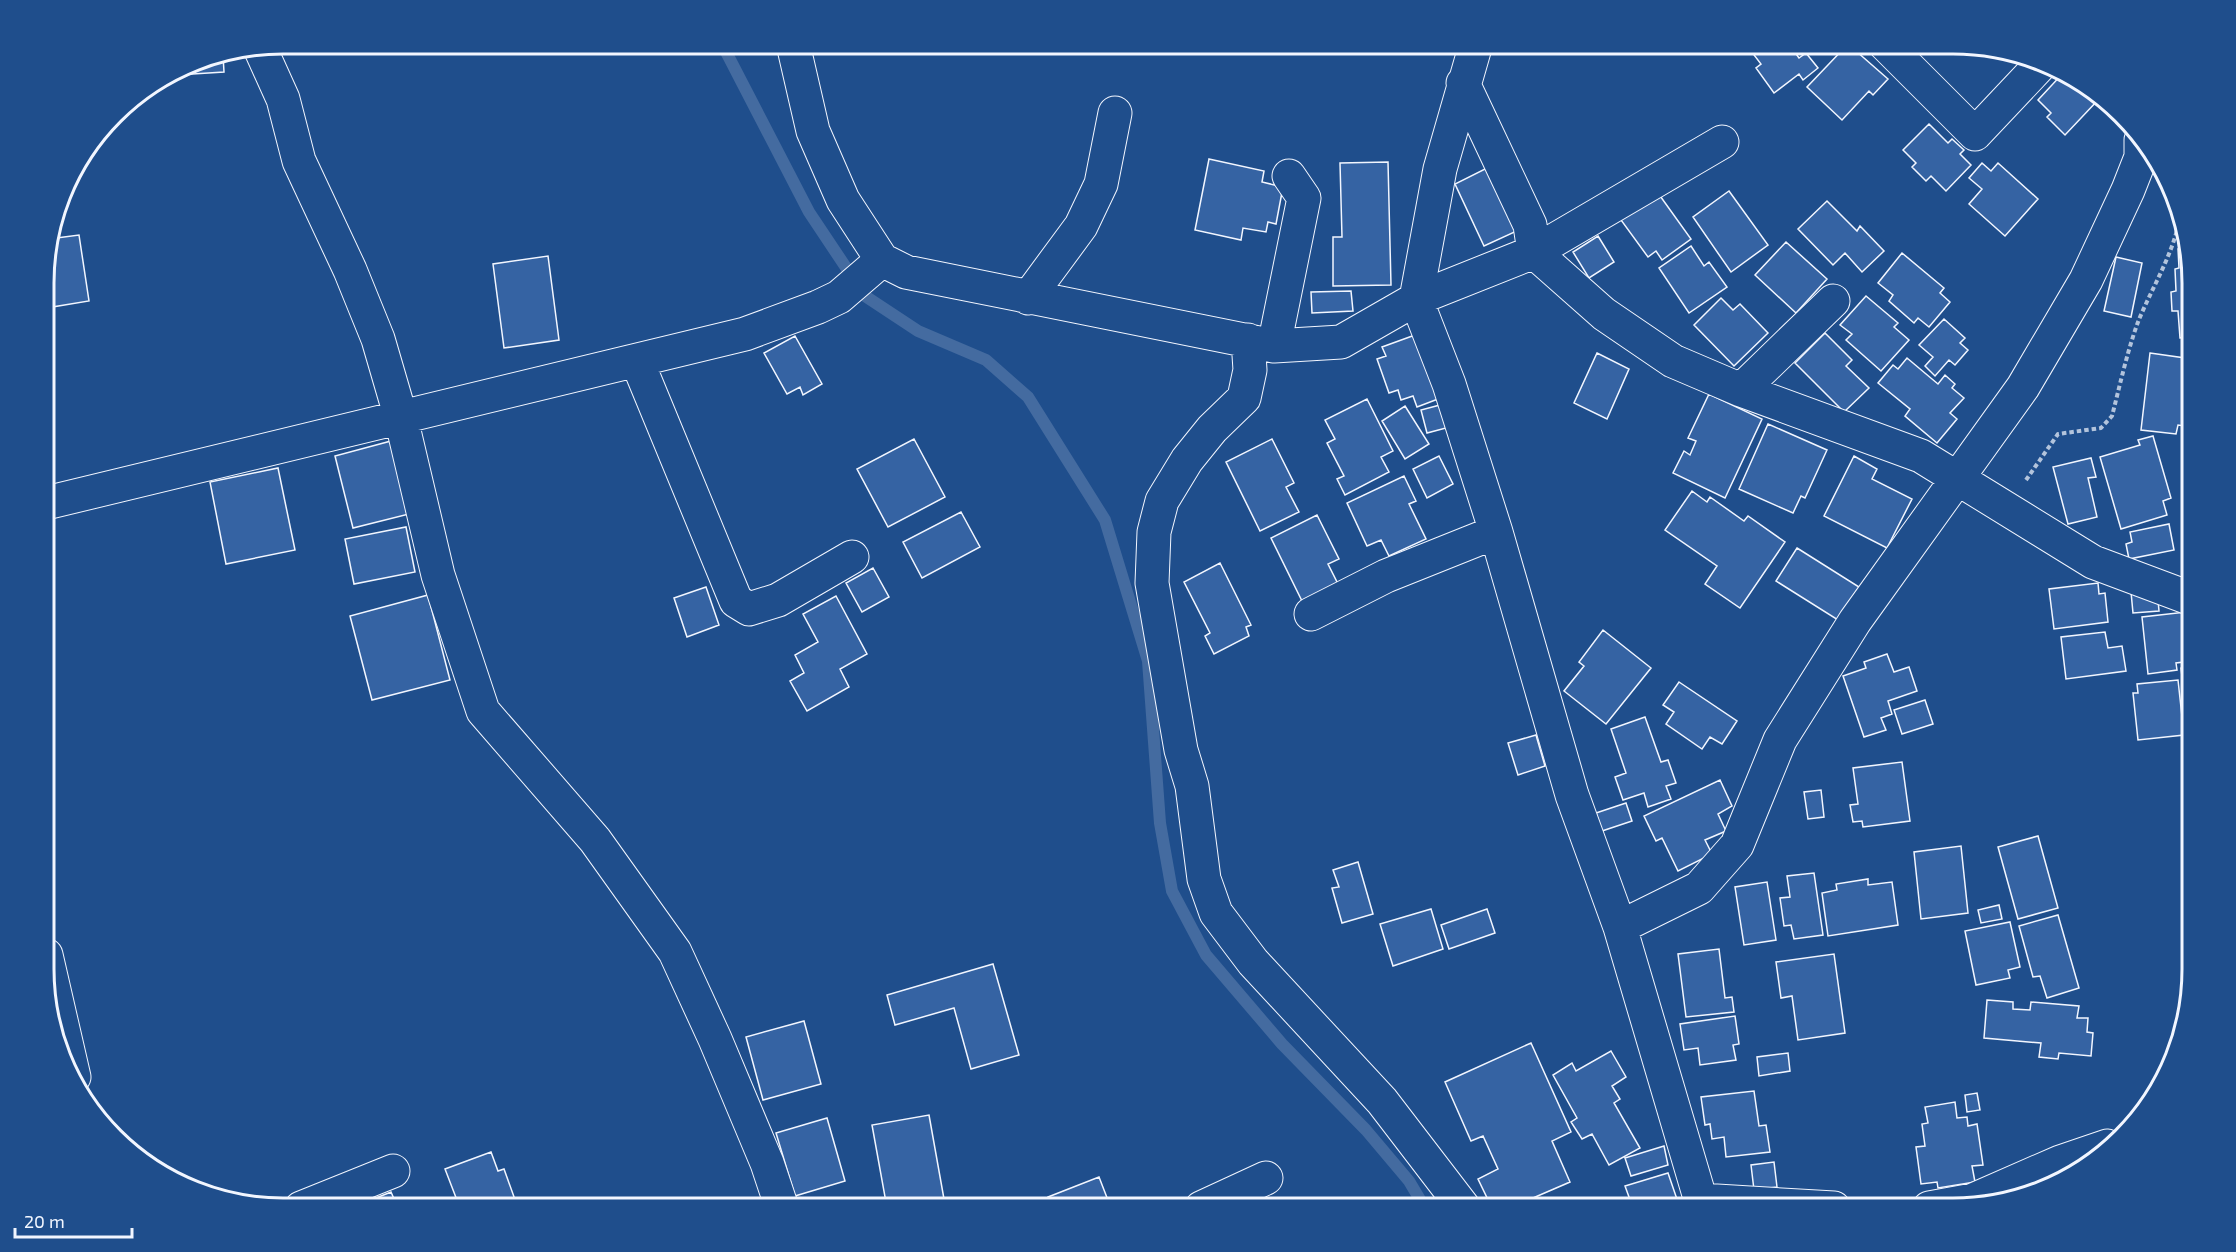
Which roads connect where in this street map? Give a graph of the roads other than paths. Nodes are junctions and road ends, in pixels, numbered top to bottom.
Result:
1 (795, 54) edge
2 (1473, 54) edge
3 (1895, 54) edge
4 (263, 55) edge
5 (2036, 69) edge
6 (1463, 83) junction
7 (1115, 113) dead end
8 (1722, 142) dead end
9 (2141, 153) edge
10 (1289, 176) dead end
11 (1534, 252) junction
12 (874, 266) junction
13 (1028, 298) junction
14 (1416, 299) junction
15 (1833, 301) dead end
16 (1261, 343) junction
17 (637, 361) junction
18 (1741, 390) junction
19 (401, 418) junction
20 (1956, 477) junction
21 (54, 501) edge
22 (1496, 532) junction
23 (852, 557) dead end
24 (2182, 595) edge
25 (1311, 614) dead end
26 (1620, 927) junction
27 (57, 1004) edge
28 (65, 1040) edge
29 (2092, 1151) edge
30 (393, 1171) dead end
31 (1266, 1178) dead end
32 (1992, 1195) edge
33 (328, 1198) edge
34 (779, 1198) edge
35 (1223, 1198) edge
36 (1456, 1198) edge
37 (1700, 1198) edge

1 - 12 street
2 - 6 street
3 - 5 street
4 - 19 street
6 - 11 street
6 - 14 street
7 - 13 street
8 - 11 street
9 - 20 street
10 - 16 street
11 - 14 street
11 - 18 street
12 - 13 street
12 - 17 street
13 - 16 street
14 - 16 street
14 - 22 street
15 - 18 street
16 - 36 street
17 - 19 street
17 - 23 street
18 - 20 street
19 - 21 street
19 - 34 street
20 - 24 street
20 - 26 street
22 - 25 street
22 - 26 street
26 - 37 street
27 - 28 street
29 - 32 street
30 - 33 street
31 - 35 street

